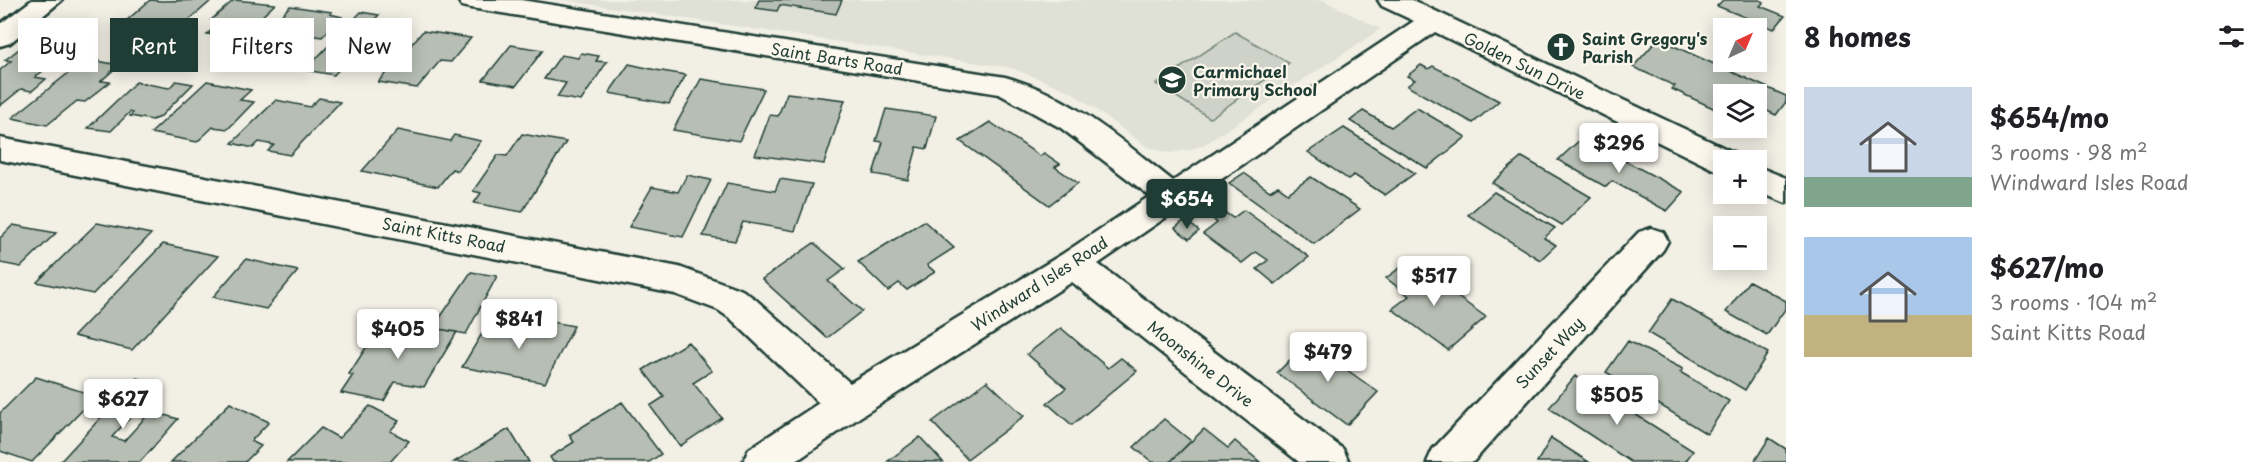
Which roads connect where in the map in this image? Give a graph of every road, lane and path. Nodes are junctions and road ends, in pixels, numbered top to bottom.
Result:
1 (49, 0) edge
2 (471, 0) edge
3 (1391, 0) edge
4 (513, 3) edge
5 (1433, 21) junction
6 (0, 38) edge
7 (0, 149) edge
8 (1713, 156) edge
9 (1767, 182) edge
10 (1786, 191) edge
11 (1172, 196) junction
12 (1651, 241) dead end
13 (1073, 264) junction
14 (847, 405) junction
15 (764, 462) edge
16 (1329, 462) edge
17 (1446, 462) edge

1 - 6 street
2 - 4 street, Saint Barts Road
3 - 5 street, Golden Sun Drive
4 - 11 street, Saint Barts Road
5 - 8 street, Golden Sun Drive
5 - 11 street, Windward Isles Road
7 - 14 street, Saint Kitts Road
9 - 10 street
11 - 13 street, Windward Isles Road
12 - 17 street, Sunset Way
13 - 14 street, Windward Isles Road
13 - 16 street, Moonshine Drive
14 - 15 street, Windward Isles Road

